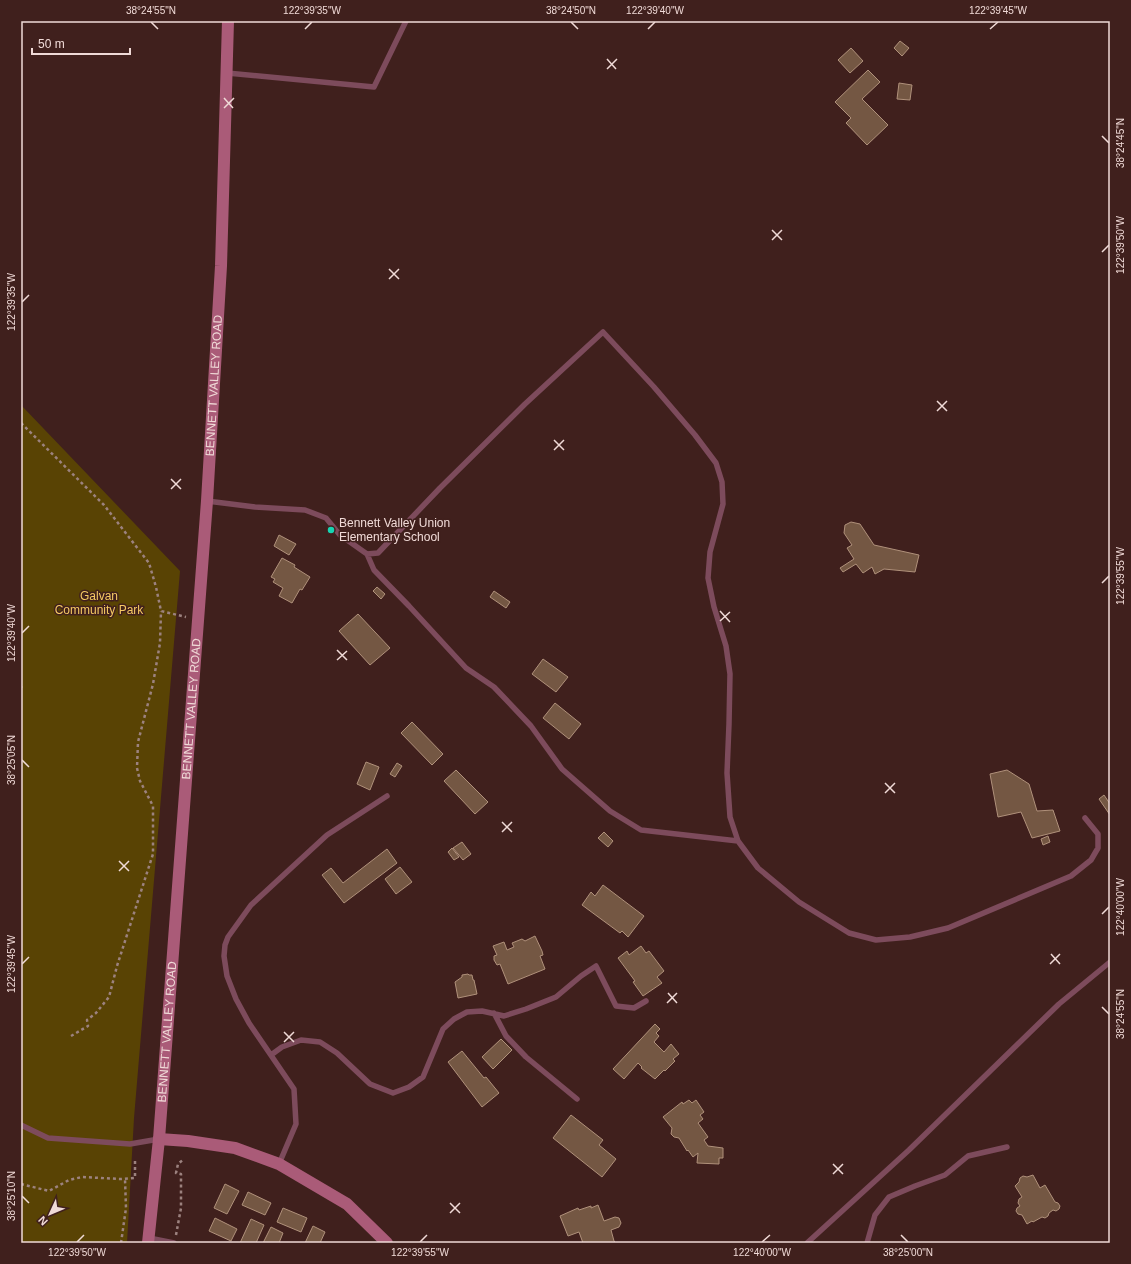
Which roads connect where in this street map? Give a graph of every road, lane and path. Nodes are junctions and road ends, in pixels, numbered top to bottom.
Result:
1 (228, 21) edge
2 (406, 21) edge
3 (227, 73) junction
4 (21, 423) edge
5 (207, 501) junction
6 (367, 554) junction
7 (161, 611) junction
8 (198, 620) junction
9 (387, 796) dead end
10 (1085, 818) dead end
11 (738, 841) junction
12 (1110, 962) edge
13 (646, 1001) dead end
14 (494, 1013) junction
15 (71, 1036) dead end
16 (271, 1055) junction
17 (578, 1099) dead end
18 (21, 1124) edge
19 (159, 1139) junction
20 (1007, 1147) dead end
21 (184, 1159) dead end
22 (134, 1160) dead end
23 (279, 1164) junction
24 (125, 1179) junction
25 (21, 1184) edge
26 (176, 1236) dead end
27 (148, 1240) edge
28 (121, 1243) edge
29 (174, 1243) edge
30 (387, 1243) edge
31 (807, 1243) edge
32 (867, 1243) edge

1 - 3 street, BENNETT VALLEY ROAD
2 - 3 lane
3 - 5 street, BENNETT VALLEY ROAD
4 - 7 path
5 - 6 lane
5 - 8 street, BENNETT VALLEY ROAD
6 - 11 lane
6 - 11 lane
7 - 8 path
7 - 15 path
8 - 19 street, BENNETT VALLEY ROAD
9 - 16 lane
10 - 11 lane
12 - 31 lane
13 - 14 lane
14 - 16 lane
14 - 17 lane
16 - 23 lane
18 - 19 lane
19 - 23 street
19 - 27 street, BENNETT VALLEY ROAD
20 - 32 lane
21 - 26 path
22 - 24 path
23 - 30 street
24 - 25 path
24 - 28 path
27 - 29 lane

